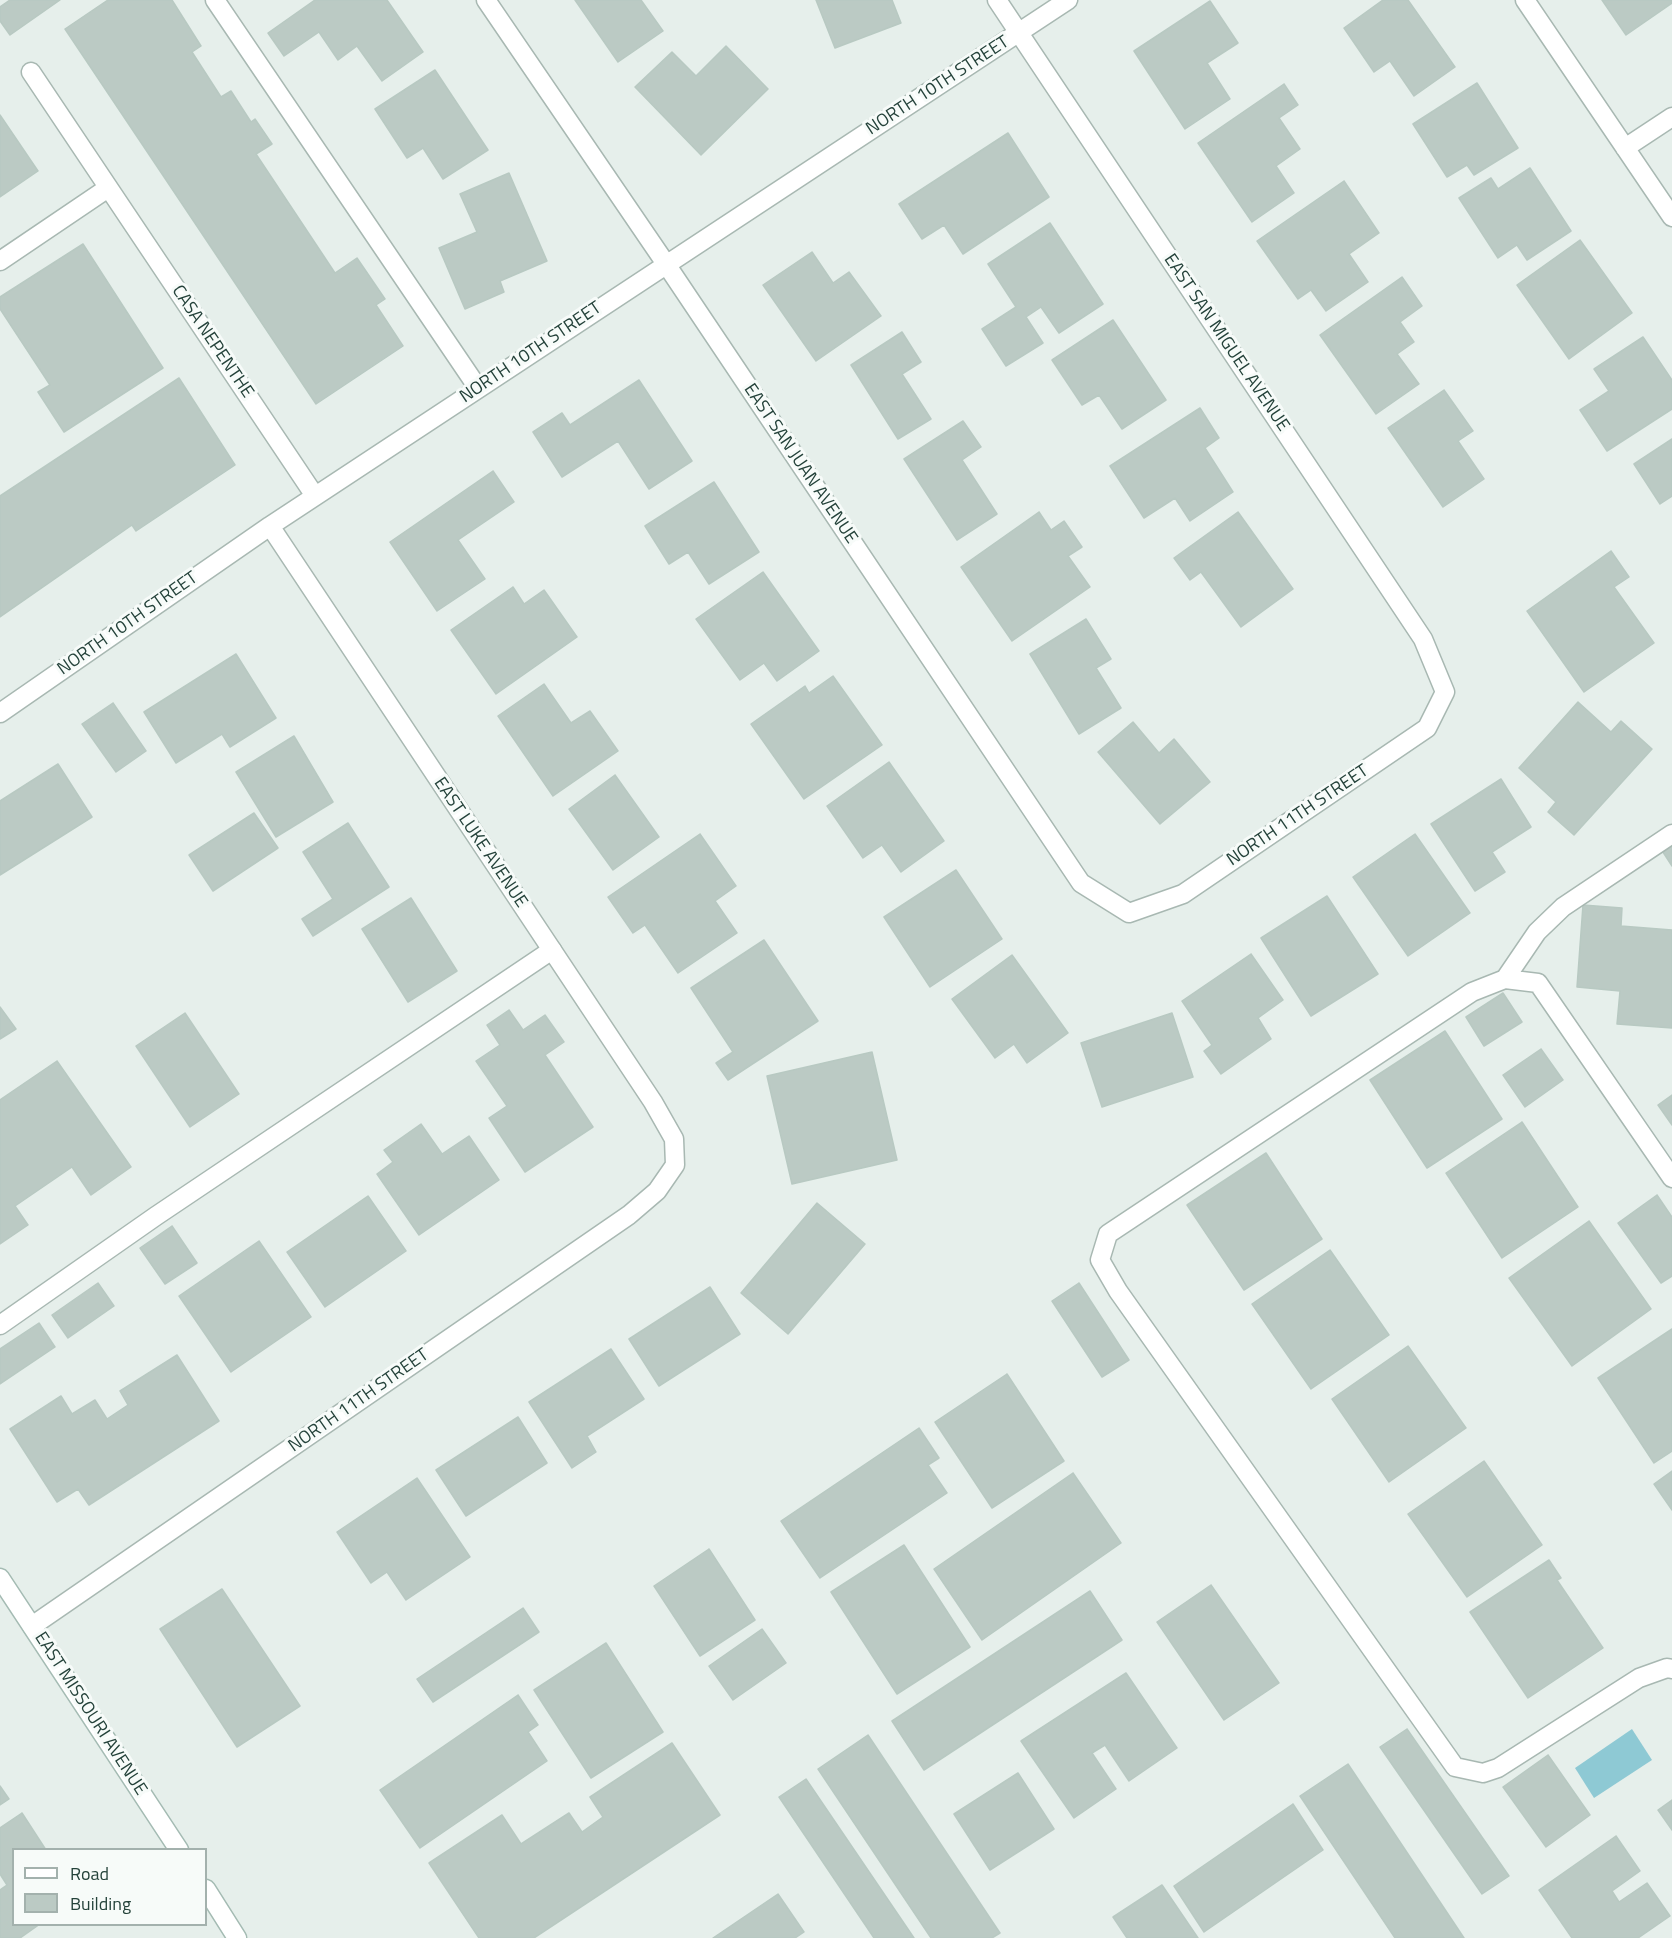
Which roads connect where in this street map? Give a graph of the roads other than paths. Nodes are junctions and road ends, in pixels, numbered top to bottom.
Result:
1 (215, 0) edge
2 (486, 0) edge
3 (997, 0) edge
4 (1068, 0) edge
5 (1525, 0) edge
6 (1019, 33) junction
7 (31, 72) dead end
8 (1672, 117) edge
9 (1625, 148) junction
10 (108, 188) junction
11 (1672, 217) edge
12 (0, 261) edge
13 (666, 264) junction
14 (478, 388) junction
15 (315, 496) junction
16 (270, 526) junction
17 (1444, 692) joint
18 (0, 713) edge
19 (1672, 834) edge
20 (1129, 913) joint
21 (552, 950) junction
22 (1505, 979) junction
23 (675, 1165) joint
24 (1672, 1178) edge
25 (0, 1325) edge
26 (0, 1578) edge
27 (32, 1626) junction
28 (1672, 1669) edge
29 (178, 1848) edge
30 (207, 1892) edge
31 (237, 1938) edge

1 - 14 street
2 - 13 street, EAST SAN JUAN AVENUE
3 - 6 street, EAST SAN MIGUEL AVENUE
4 - 6 street, NORTH 10TH STREET
5 - 9 street
6 - 13 street, NORTH 10TH STREET
6 - 17 street, EAST SAN MIGUEL AVENUE
7 - 10 street, CASA NEPENTHE
8 - 9 street
9 - 11 street
10 - 12 street
10 - 15 street, CASA NEPENTHE
13 - 14 street, NORTH 10TH STREET
13 - 20 street, EAST SAN JUAN AVENUE
14 - 15 street, NORTH 10TH STREET
15 - 16 street, NORTH 10TH STREET
16 - 18 street, NORTH 10TH STREET
16 - 21 street, EAST LUKE AVENUE
17 - 20 street, NORTH 11TH STREET
19 - 22 street
21 - 23 street, EAST LUKE AVENUE
21 - 25 street
22 - 24 street
22 - 28 street
23 - 27 street, NORTH 11TH STREET
26 - 27 street, EAST MISSOURI AVENUE
27 - 29 street, EAST MISSOURI AVENUE
30 - 31 street

